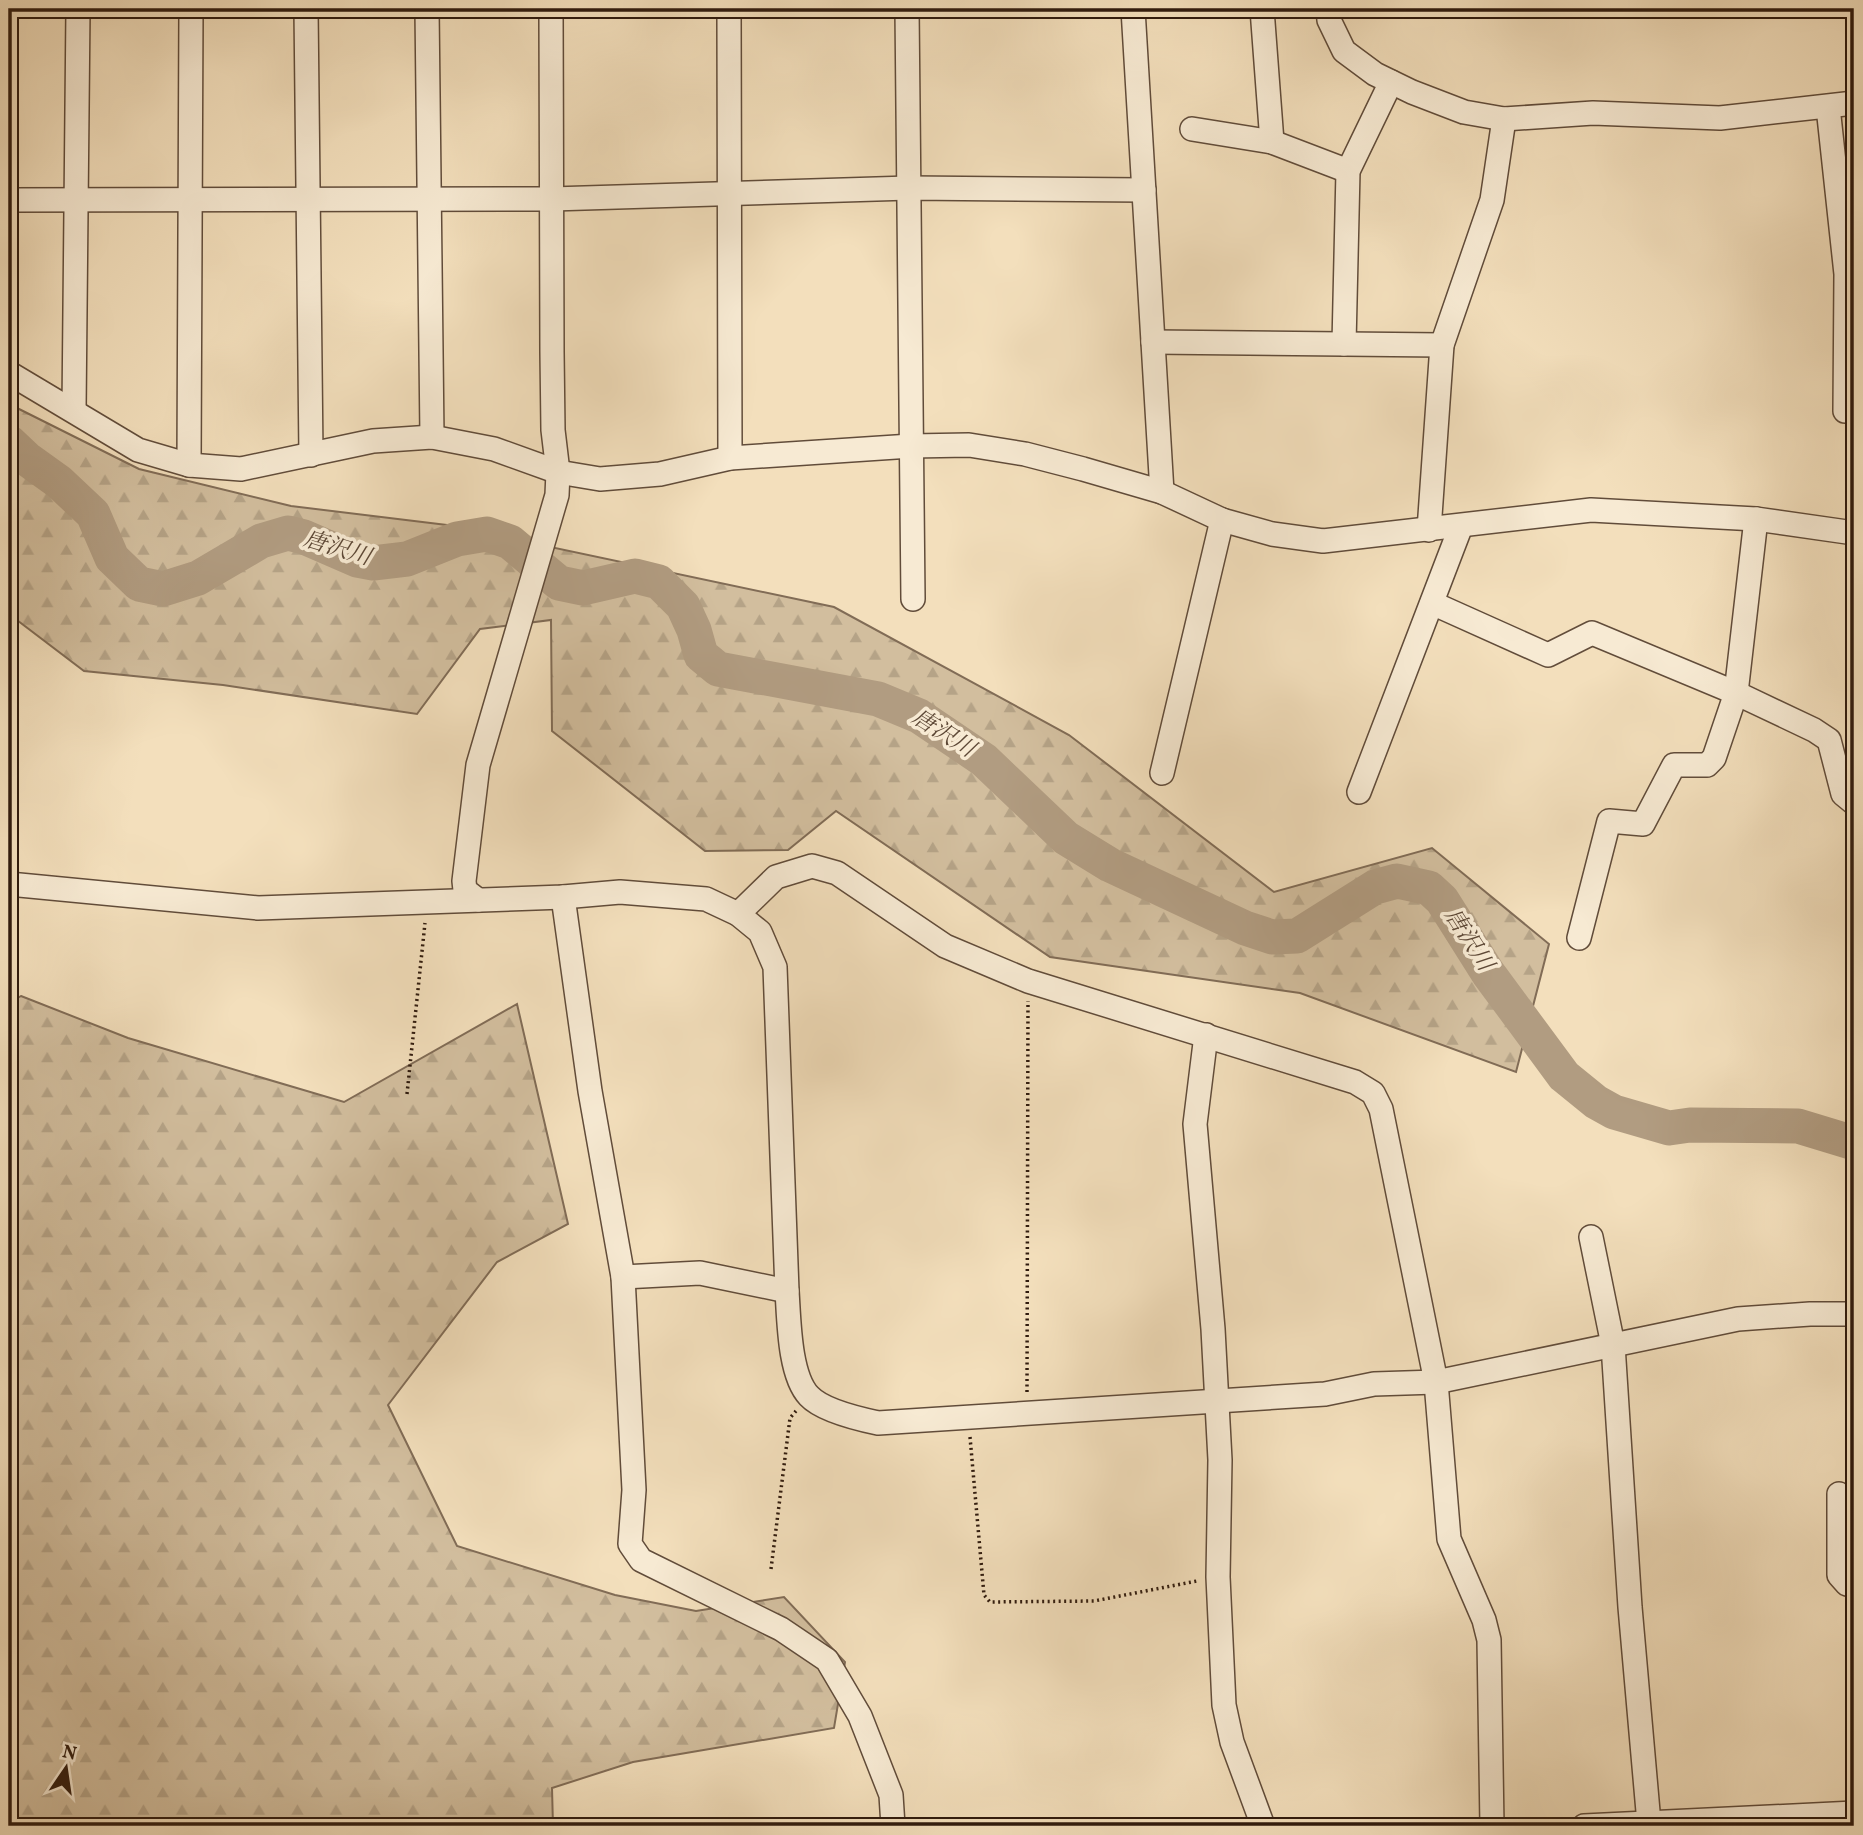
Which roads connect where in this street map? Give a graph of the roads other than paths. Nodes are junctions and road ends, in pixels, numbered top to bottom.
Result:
1 (78, 9) edge
2 (191, 9) edge
3 (306, 9) edge
4 (427, 9) edge
5 (551, 9) edge
6 (729, 9) edge
7 (907, 9) edge
8 (1133, 9) edge
9 (1262, 9) edge
10 (1328, 9) edge
11 (1391, 82) junction
12 (1854, 103) edge
13 (1828, 107) junction
14 (1504, 119) junction
15 (1192, 129) dead end
16 (1272, 142) junction
17 (1348, 171) junction
18 (909, 188) junction
19 (1144, 190) junction
20 (729, 193) junction
21 (308, 199) junction
22 (429, 199) junction
23 (552, 199) junction
24 (9, 200) edge
25 (76, 200) junction
26 (190, 200) junction
27 (1153, 342) junction
28 (1344, 344) junction
29 (1442, 345) junction
30 (9, 373) edge
31 (74, 411) junction
32 (1845, 411) dead end
33 (432, 437) junction
34 (911, 446) junction
35 (311, 455) junction
36 (730, 458) junction
37 (189, 465) junction
38 (558, 472) junction
39 (1162, 492) junction
40 (1756, 519) junction
41 (1222, 520) junction
42 (1461, 526) junction
43 (1429, 530) junction
44 (1854, 533) edge
45 (913, 599) dead end
46 (1432, 603) junction
47 (1736, 693) junction
48 (1162, 774) dead end
49 (1359, 792) dead end
50 (1854, 803) edge
51 (9, 884) edge
52 (563, 897) junction
53 (478, 900) junction
54 (738, 914) junction
55 (1579, 938) dead end
56 (1206, 1035) junction
57 (1591, 1237) dead end
58 (623, 1277) junction
59 (787, 1291) junction
60 (1854, 1314) edge
61 (1613, 1345) junction
62 (1436, 1381) junction
63 (1216, 1401) junction
64 (1839, 1494) dead end
65 (1854, 1586) edge
66 (1854, 1813) edge
67 (1649, 1823) junction
68 (893, 1826) edge
69 (1263, 1826) edge
70 (1492, 1826) edge
71 (1584, 1826) edge
72 (1591, 1826) edge

1 - 25 street
2 - 26 street
3 - 21 street
4 - 22 street
5 - 23 street
6 - 20 street
7 - 18 street
8 - 19 street
9 - 16 street
10 - 11 street
11 - 14 street
11 - 17 street
12 - 13 street
13 - 14 street
13 - 32 street
14 - 29 street
15 - 16 street
16 - 17 street
17 - 28 street
18 - 19 street
18 - 20 street
18 - 34 street
19 - 27 street
20 - 23 street
20 - 36 street
21 - 22 street
21 - 26 street
21 - 35 street
22 - 23 street
22 - 33 street
23 - 38 street
24 - 25 street
25 - 26 street
25 - 31 street
26 - 37 street
27 - 28 street
27 - 39 street
28 - 29 street
29 - 43 street
30 - 31 street
31 - 37 street
33 - 35 street
33 - 38 street
34 - 36 street
34 - 39 street
34 - 45 street
35 - 37 street
36 - 38 street
38 - 53 street
39 - 41 street
40 - 42 street
40 - 44 street
40 - 47 street
41 - 43 street
41 - 48 street
42 - 43 street
42 - 46 street
46 - 47 street
46 - 49 street
47 - 50 street
47 - 55 street
51 - 53 street
52 - 53 street
52 - 54 street
52 - 58 street
54 - 56 street
54 - 59 street
56 - 62 street
56 - 63 street
57 - 61 street
58 - 59 street
58 - 68 street
59 - 63 street
60 - 61 street
61 - 62 street
61 - 67 street
62 - 63 street
62 - 70 street
63 - 69 street
64 - 65 street
66 - 67 street
67 - 72 street
71 - 72 street

